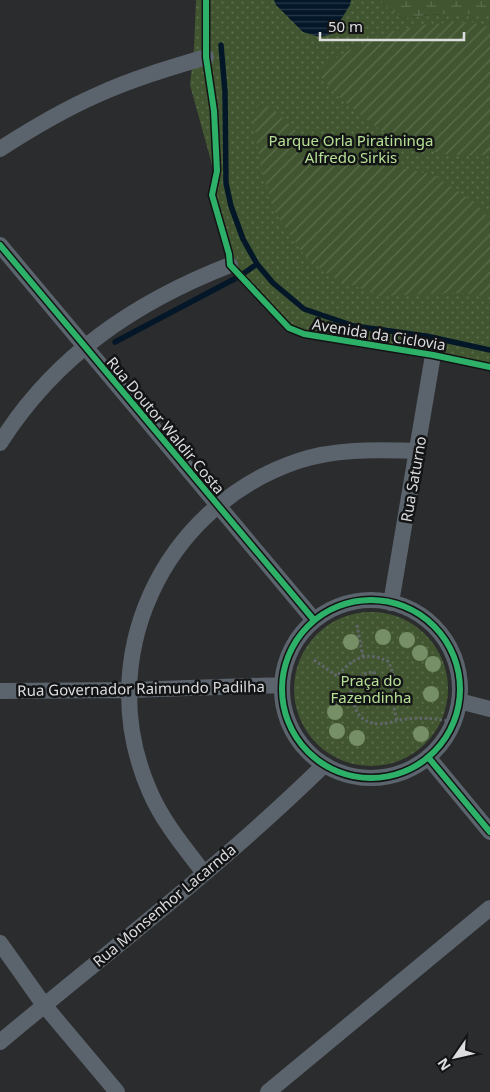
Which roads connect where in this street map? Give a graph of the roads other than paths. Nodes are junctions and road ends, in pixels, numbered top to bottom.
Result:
1 (206, 57) dead end
2 (0, 149) edge
3 (0, 245) edge
4 (230, 265) dead end
5 (84, 348) junction
6 (433, 355) dead end
7 (0, 444) edge
8 (417, 451) junction
9 (217, 506) junction
10 (391, 603) junction
11 (314, 620) junction
12 (282, 685) junction
13 (129, 690) junction
14 (0, 691) edge
15 (459, 701) junction
16 (490, 709) edge
17 (428, 758) junction
18 (324, 765) junction
19 (490, 832) edge
20 (204, 873) junction
21 (490, 908) edge
22 (0, 943) edge
23 (44, 1005) junction
24 (0, 1042) edge
25 (117, 1092) edge
26 (268, 1092) edge

1 - 2 street
3 - 5 street, Rua Doutor Waldir Costa
4 - 5 street
5 - 7 street
5 - 9 street, Rua Doutor Waldir Costa
6 - 8 street, Rua Saturno
8 - 9 street
8 - 10 street, Rua Saturno
9 - 11 street, Rua Doutor Waldir Costa
9 - 13 street
10 - 11 street
10 - 15 street
11 - 12 street
12 - 13 street, Rua Governador Raimundo Padilha
12 - 18 street
13 - 14 street, Rua Governador Raimundo Padilha
13 - 20 street
15 - 16 street
15 - 17 street
17 - 18 street
17 - 19 street
18 - 20 street, Rua Monsenhor Lacarnda
20 - 23 street, Rua Monsenhor Lacarnda
21 - 26 street
22 - 23 street
23 - 24 street, Rua Monsenhor Lacarnda
23 - 25 street

